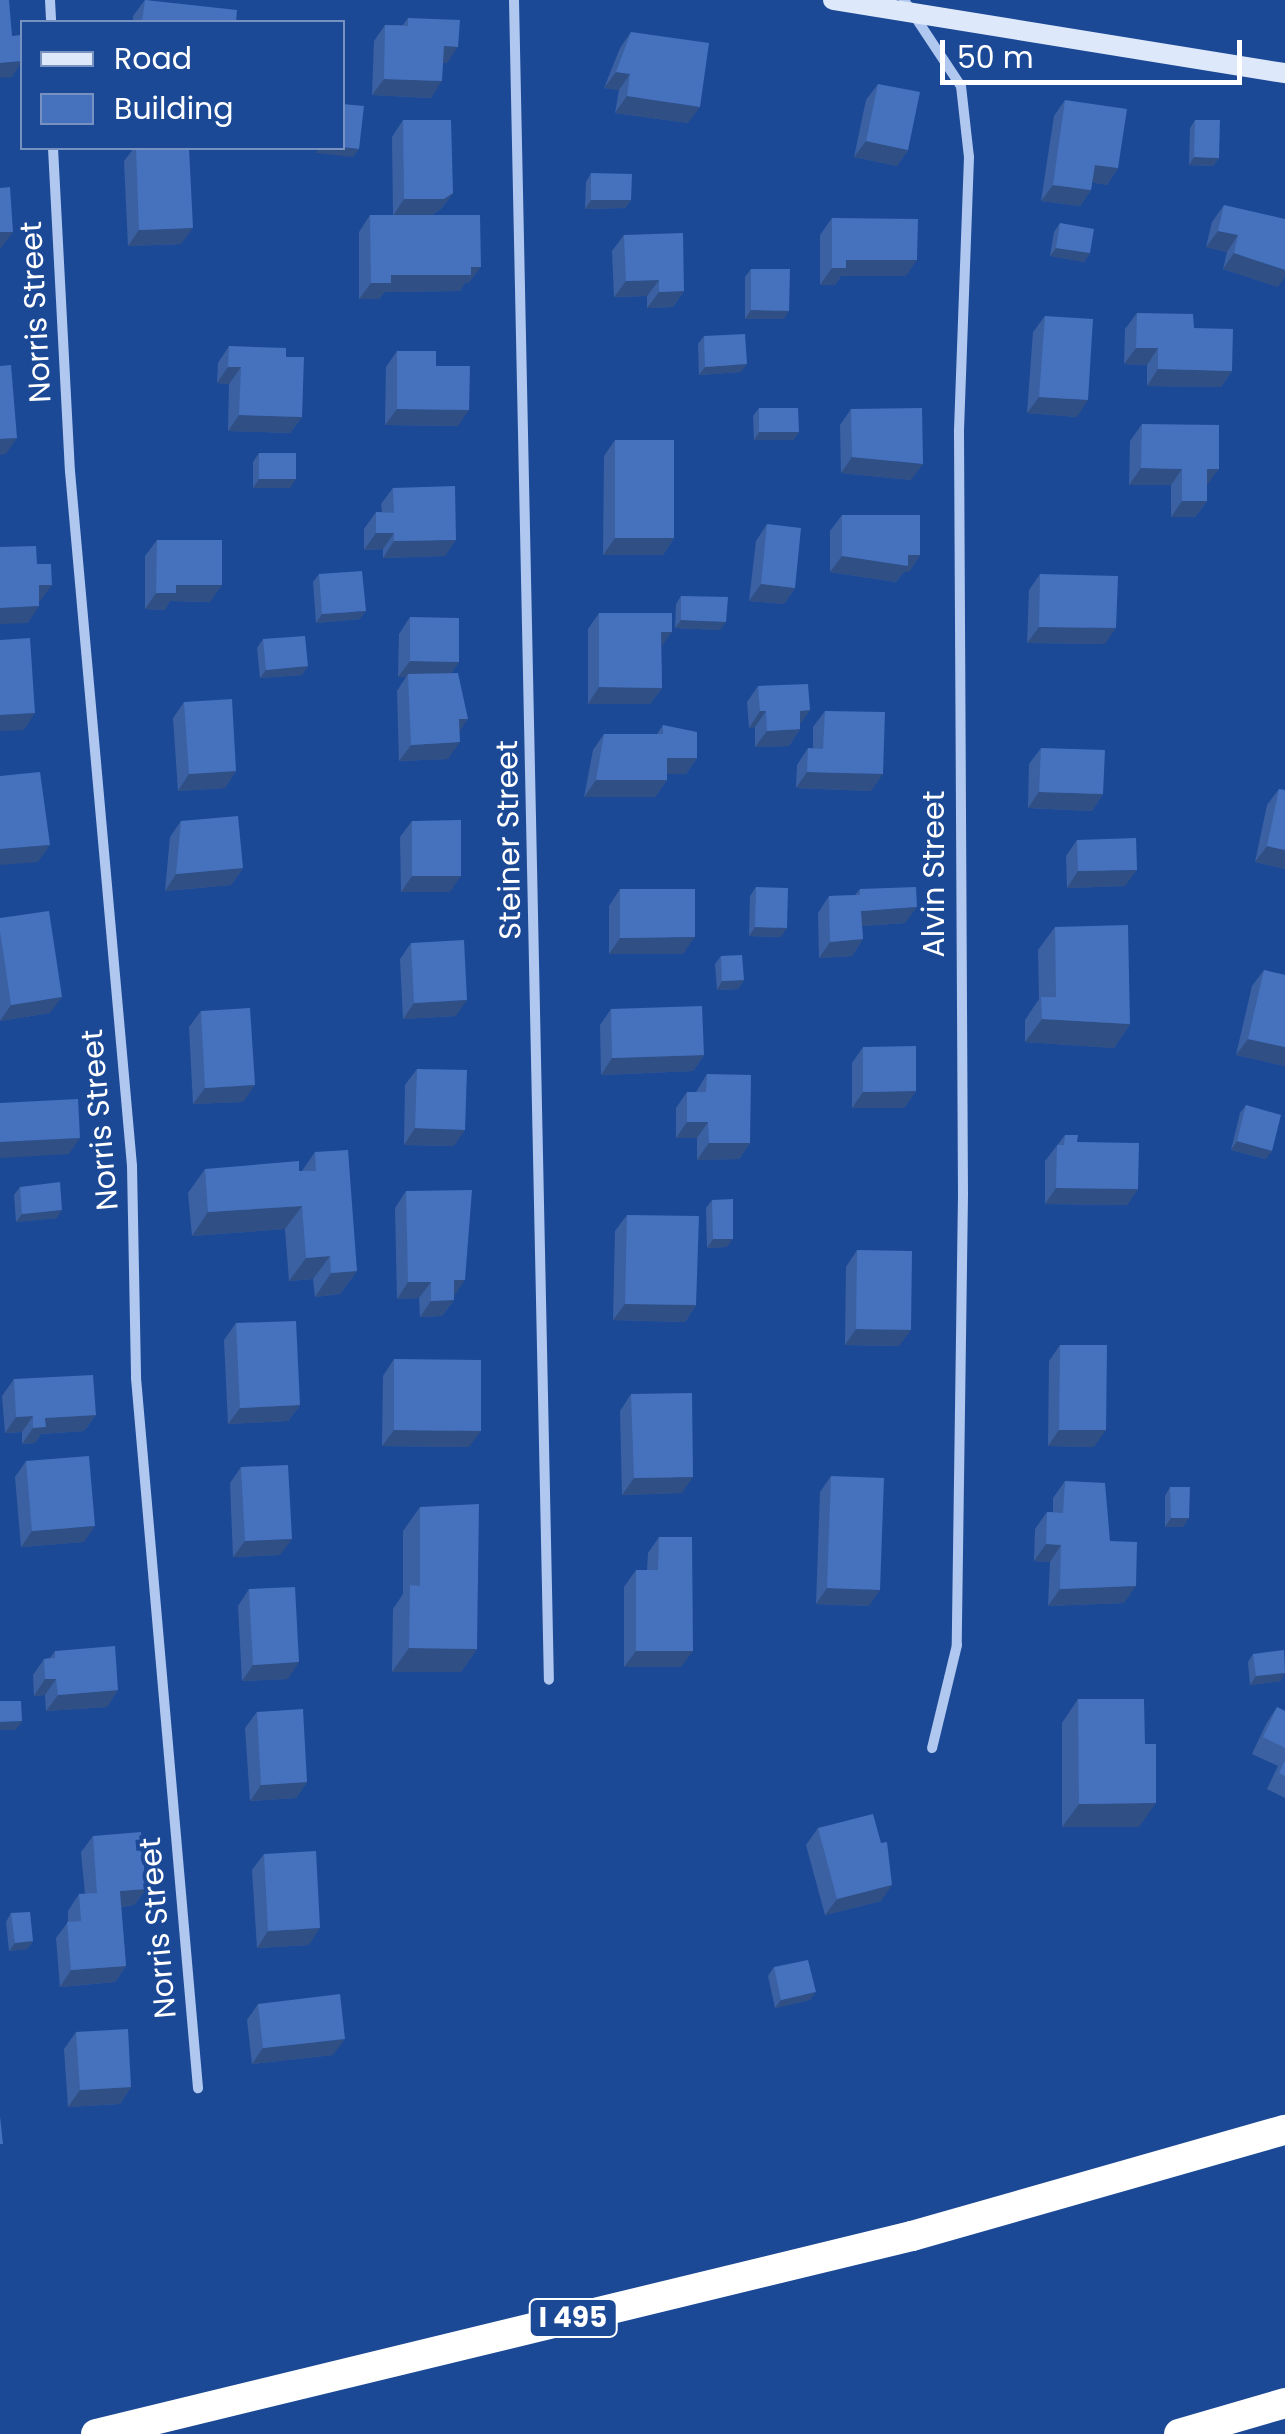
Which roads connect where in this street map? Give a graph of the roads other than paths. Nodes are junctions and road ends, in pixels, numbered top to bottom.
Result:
1 (514, 0) edge
2 (833, 0) edge
3 (911, 4) edge
4 (1285, 73) edge
5 (53, 150) edge
6 (549, 1680) dead end
7 (932, 1748) dead end
8 (198, 2088) dead end
9 (1285, 2130) edge
10 (1285, 2403) edge
11 (96, 2434) edge
12 (1179, 2434) edge

1 - 6 street, Steiner Street
2 - 3 main road
3 - 4 main road
3 - 7 street, Alvin Street
5 - 8 street, Norris Street
9 - 11 highway, I 495
10 - 12 highway

